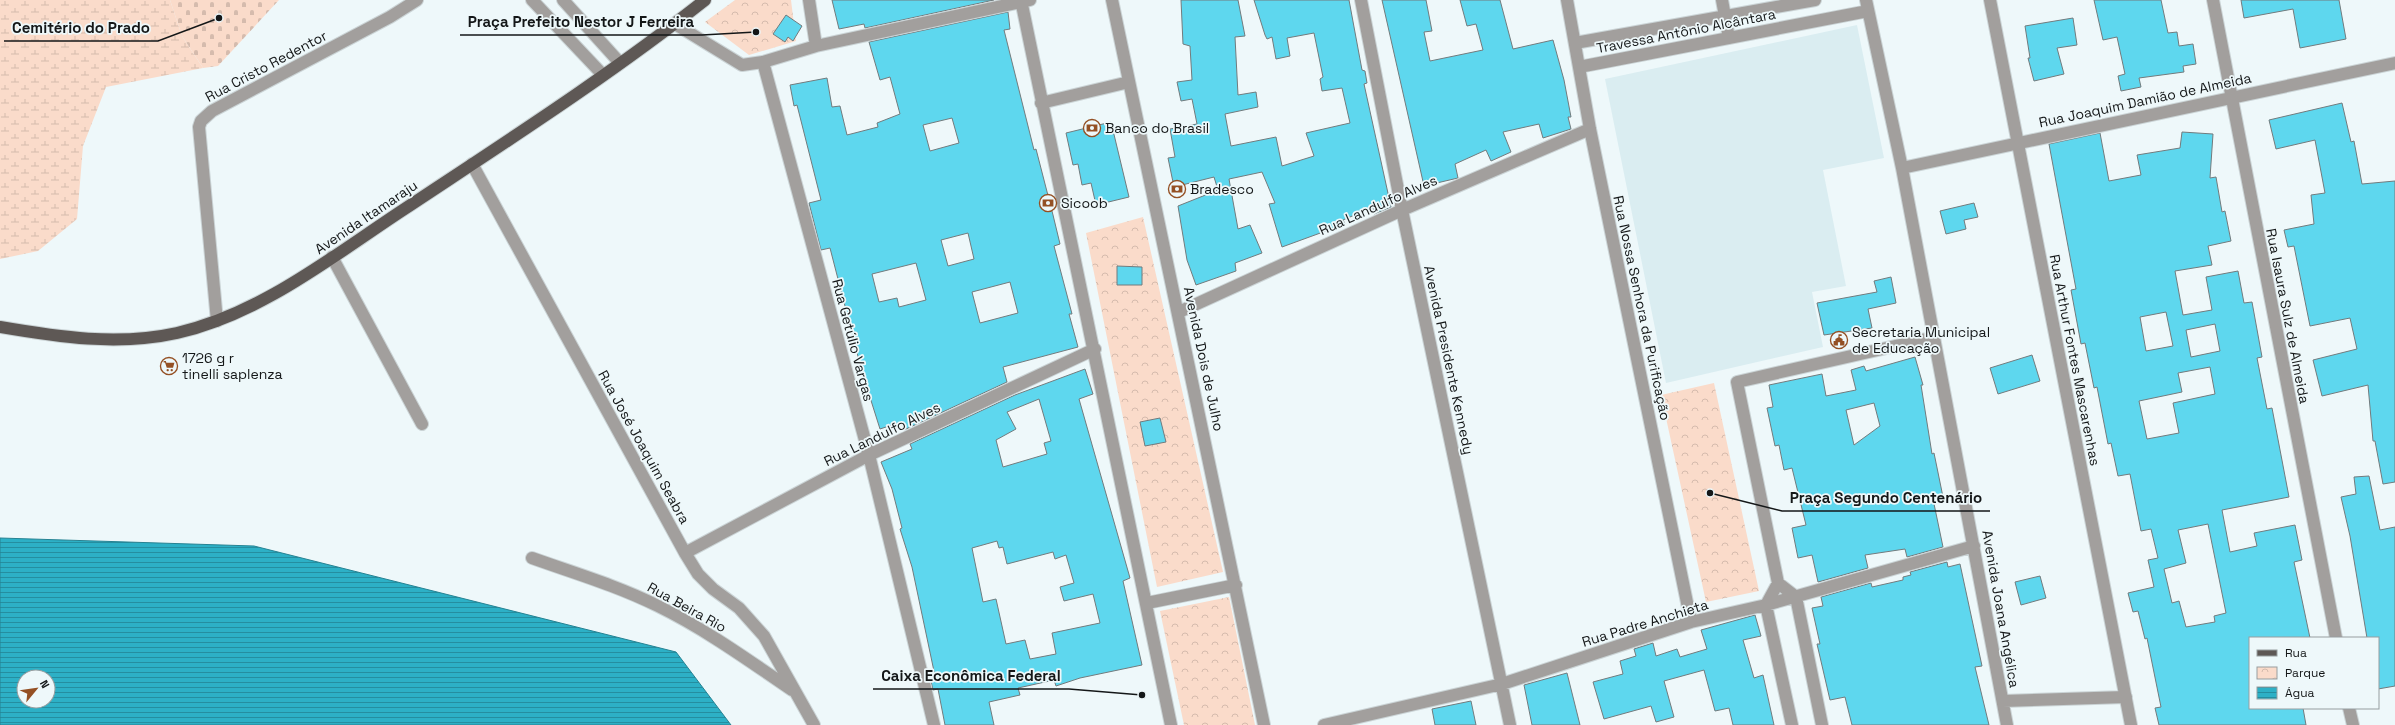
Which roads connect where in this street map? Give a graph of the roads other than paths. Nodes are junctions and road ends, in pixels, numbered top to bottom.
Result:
1 (417, 0) edge
2 (532, 0) edge
3 (563, 0) edge
4 (705, 0) edge
5 (809, 0) edge
6 (1024, 0) edge
7 (1112, 0) edge
8 (1361, 0) edge
9 (1567, 0) edge
10 (1722, 0) edge
11 (1815, 0) edge
12 (1990, 0) edge
13 (2213, 0) edge
14 (1867, 6) edge
15 (1725, 15) junction
16 (674, 24) junction
17 (1729, 38) junction
18 (1575, 43) junction
19 (816, 46) junction
20 (763, 62) junction
21 (620, 63) junction
22 (2395, 63) edge
23 (1579, 67) junction
24 (603, 75) junction
25 (1129, 82) junction
26 (2231, 97) junction
27 (1041, 103) junction
28 (1590, 129) junction
29 (2017, 142) junction
30 (472, 164) junction
31 (1902, 168) junction
32 (1402, 210) junction
33 (332, 257) junction
34 (1179, 312) junction
35 (217, 321) junction
36 (0, 327) edge
37 (1935, 337) junction
38 (1095, 349) junction
39 (422, 424) dead end
40 (869, 455) junction
41 (1974, 546) junction
42 (685, 553) junction
43 (532, 558) dead end
44 (1778, 583) junction
45 (1236, 585) junction
46 (1796, 597) junction
47 (1147, 603) junction
48 (1766, 605) junction
49 (1691, 622) junction
50 (2336, 637) edge
51 (1502, 684) junction
52 (795, 692) junction
53 (2126, 697) junction
54 (2003, 701) junction
55 (2349, 709) edge
56 (814, 725) edge
57 (934, 725) edge
58 (1171, 725) edge
59 (1264, 725) edge
60 (1324, 725) edge
61 (1510, 725) edge
62 (1792, 725) edge
63 (1822, 725) edge
64 (2007, 725) edge
65 (2131, 725) edge
66 (2352, 725) edge

1 - 35 street, Rua Cristo Redentor
2 - 24 street
3 - 21 street
4 - 16 main road, Avenida Itamaraju
5 - 19 street
6 - 19 street
6 - 27 street
7 - 25 street, Avenida Dois de Julho
8 - 32 street, Avenida Presidente Kennedy
9 - 18 street, Rua Nossa Senhora da Purificação
10 - 15 street
11 - 15 street, Travessa Antônio Alcântara
12 - 29 street, Rua Arthur Fontes Mascarenhas
13 - 26 street, Rua Isaura Sulz de Almeida
14 - 17 street, Travessa Antônio Alcântara
14 - 31 street, Avenida Joana Angélica
15 - 17 street
15 - 18 street, Travessa Antônio Alcântara
16 - 20 street
16 - 21 main road, Avenida Itamaraju
17 - 23 street, Travessa Antônio Alcântara
18 - 23 street, Rua Nossa Senhora da Purificação
19 - 20 street
20 - 40 street, Rua Getúlio Vargas
21 - 24 main road, Avenida Itamaraju
22 - 26 street, Rua Joaquim Damião de Almeida
23 - 28 street, Rua Nossa Senhora da Purificação
24 - 30 main road, Avenida Itamaraju
25 - 27 street
25 - 34 street, Avenida Dois de Julho
26 - 29 street, Rua Joaquim Damião de Almeida
26 - 50 street, Rua Isaura Sulz de Almeida
27 - 38 street
28 - 32 street, Rua Landulfo Alves
28 - 49 street, Rua Nossa Senhora da Purificação
29 - 31 street, Rua Joaquim Damião de Almeida
29 - 53 street, Rua Arthur Fontes Mascarenhas
30 - 33 main road, Avenida Itamaraju
30 - 42 street, Rua José Joaquim Seabra
31 - 37 street, Avenida Joana Angélica
32 - 34 street, Rua Landulfo Alves
32 - 51 street, Avenida Presidente Kennedy
33 - 35 main road, Avenida Itamaraju
33 - 39 street
34 - 45 street, Avenida Dois de Julho
35 - 36 main road, Avenida Itamaraju
37 - 41 street, Avenida Joana Angélica
37 - 44 street
38 - 40 street, Rua Landulfo Alves
38 - 47 street
40 - 42 street, Rua Landulfo Alves
40 - 57 street, Rua Getúlio Vargas
41 - 46 street, Rua Padre Anchieta
41 - 54 street, Avenida Joana Angélica
42 - 52 street, Rua José Joaquim Seabra
43 - 52 street, Rua Beira Rio
44 - 46 street
44 - 48 street
45 - 47 street
45 - 59 street, Avenida Dois de Julho
46 - 48 street, Rua Padre Anchieta
46 - 63 street
47 - 58 street
48 - 49 street, Rua Padre Anchieta
48 - 62 street
49 - 51 street, Rua Padre Anchieta
51 - 60 street, Rua Padre Anchieta
51 - 61 street, Avenida Presidente Kennedy
52 - 56 street, Rua José Joaquim Seabra
53 - 54 street
53 - 65 street, Rua Arthur Fontes Mascarenhas
54 - 64 street, Avenida Joana Angélica
55 - 66 street

